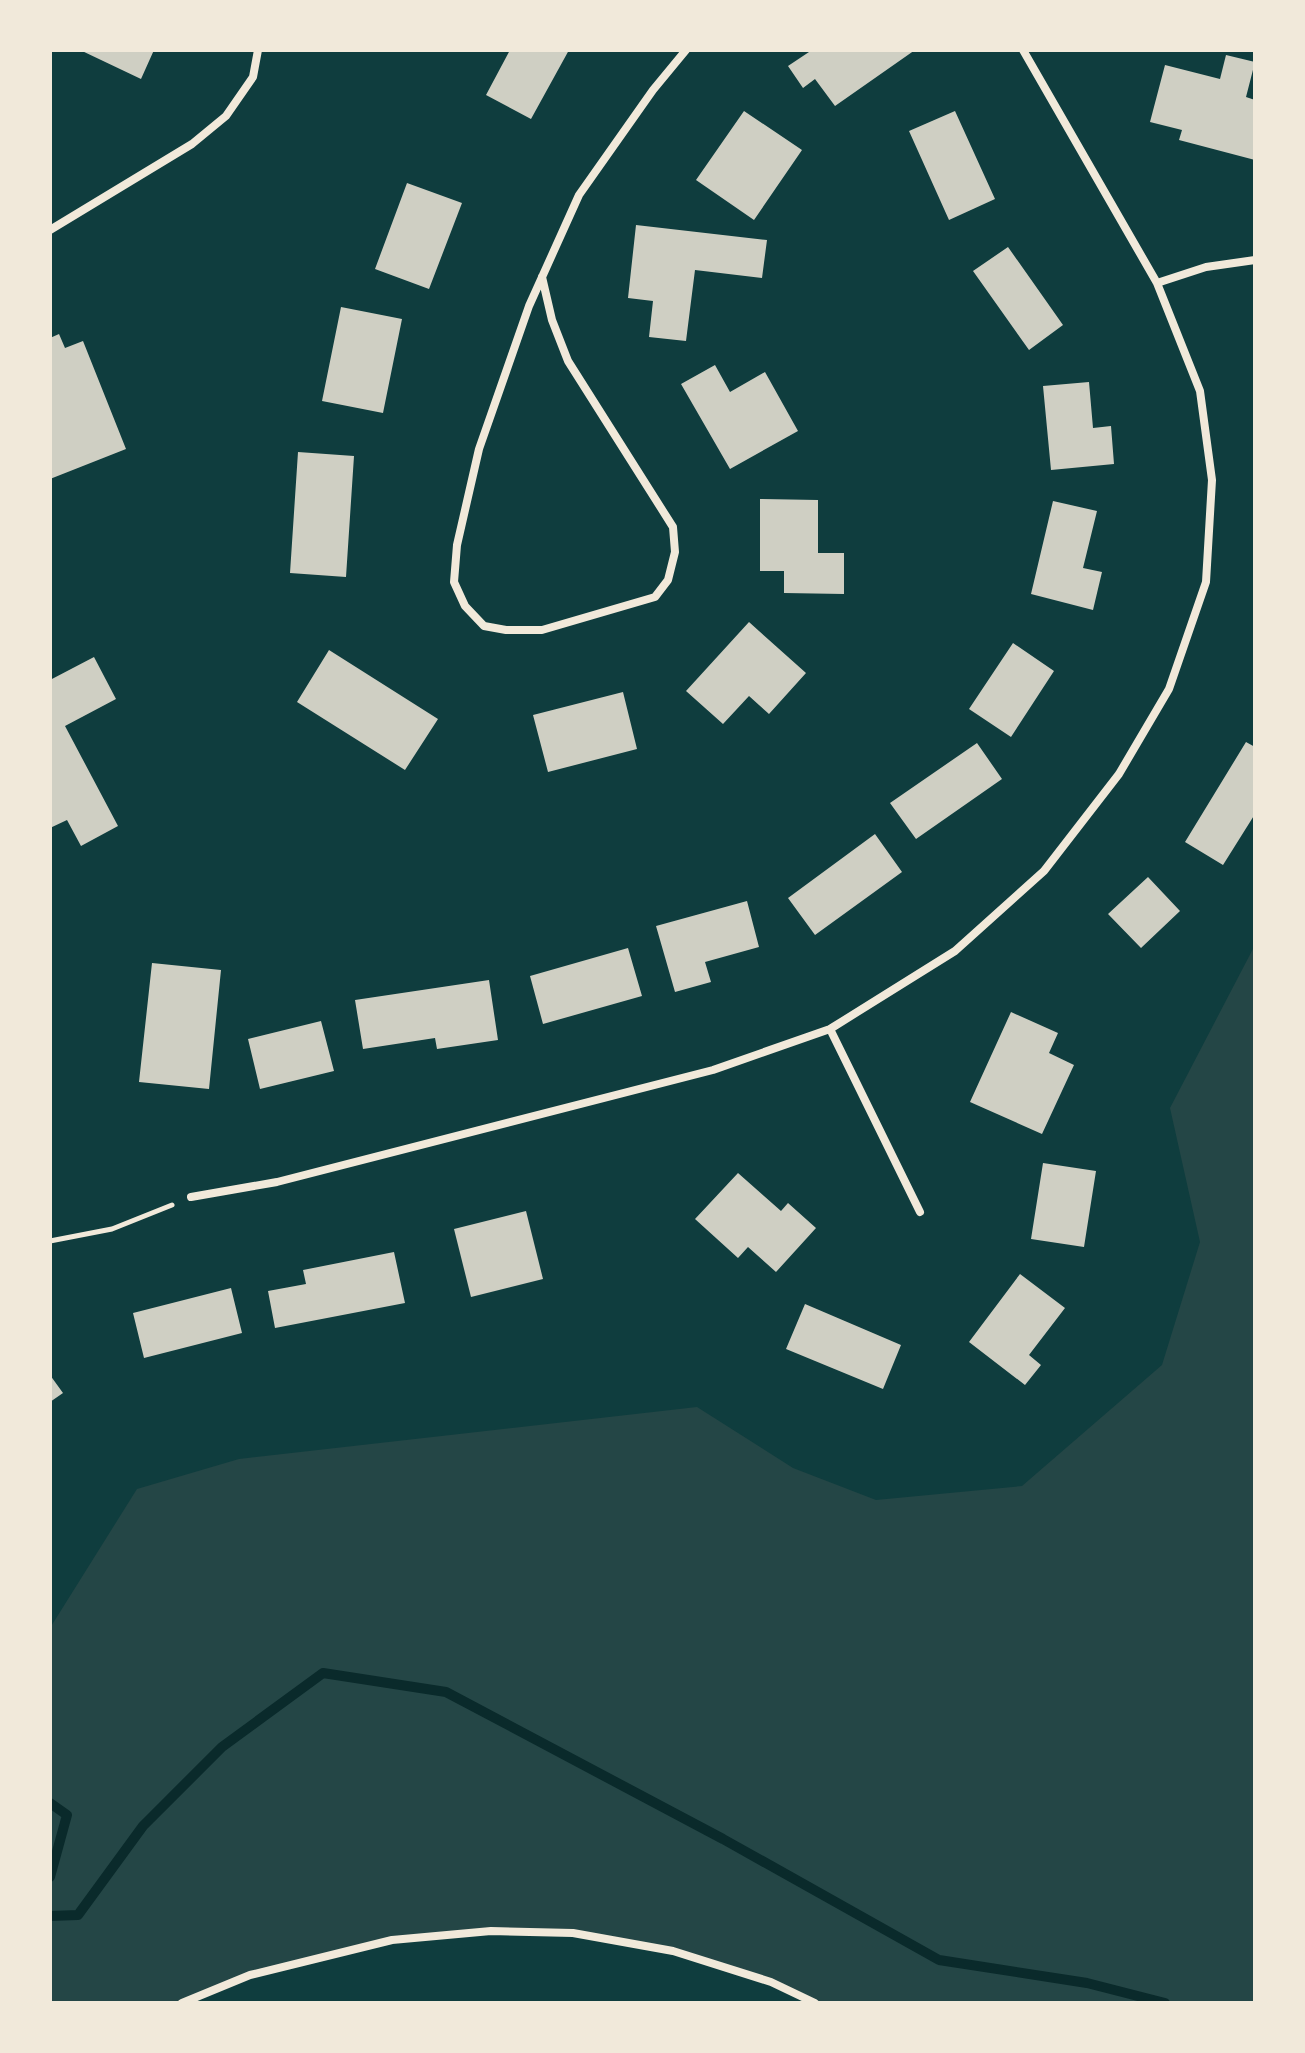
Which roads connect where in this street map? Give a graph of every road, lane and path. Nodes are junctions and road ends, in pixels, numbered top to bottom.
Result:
1 (258, 50) edge
2 (686, 50) edge
3 (1023, 50) edge
4 (50, 230) edge
5 (1255, 260) edge
6 (542, 277) junction
7 (1157, 283) junction
8 (830, 1029) junction
9 (191, 1197) joint
10 (920, 1212) dead end
11 (50, 1241) edge
12 (182, 2003) edge
13 (815, 2003) edge

1 - 4 street
2 - 6 street
3 - 7 street
5 - 7 street
6 - 6 street
7 - 8 street
8 - 9 street
8 - 10 street
9 - 11 path
12 - 13 street

